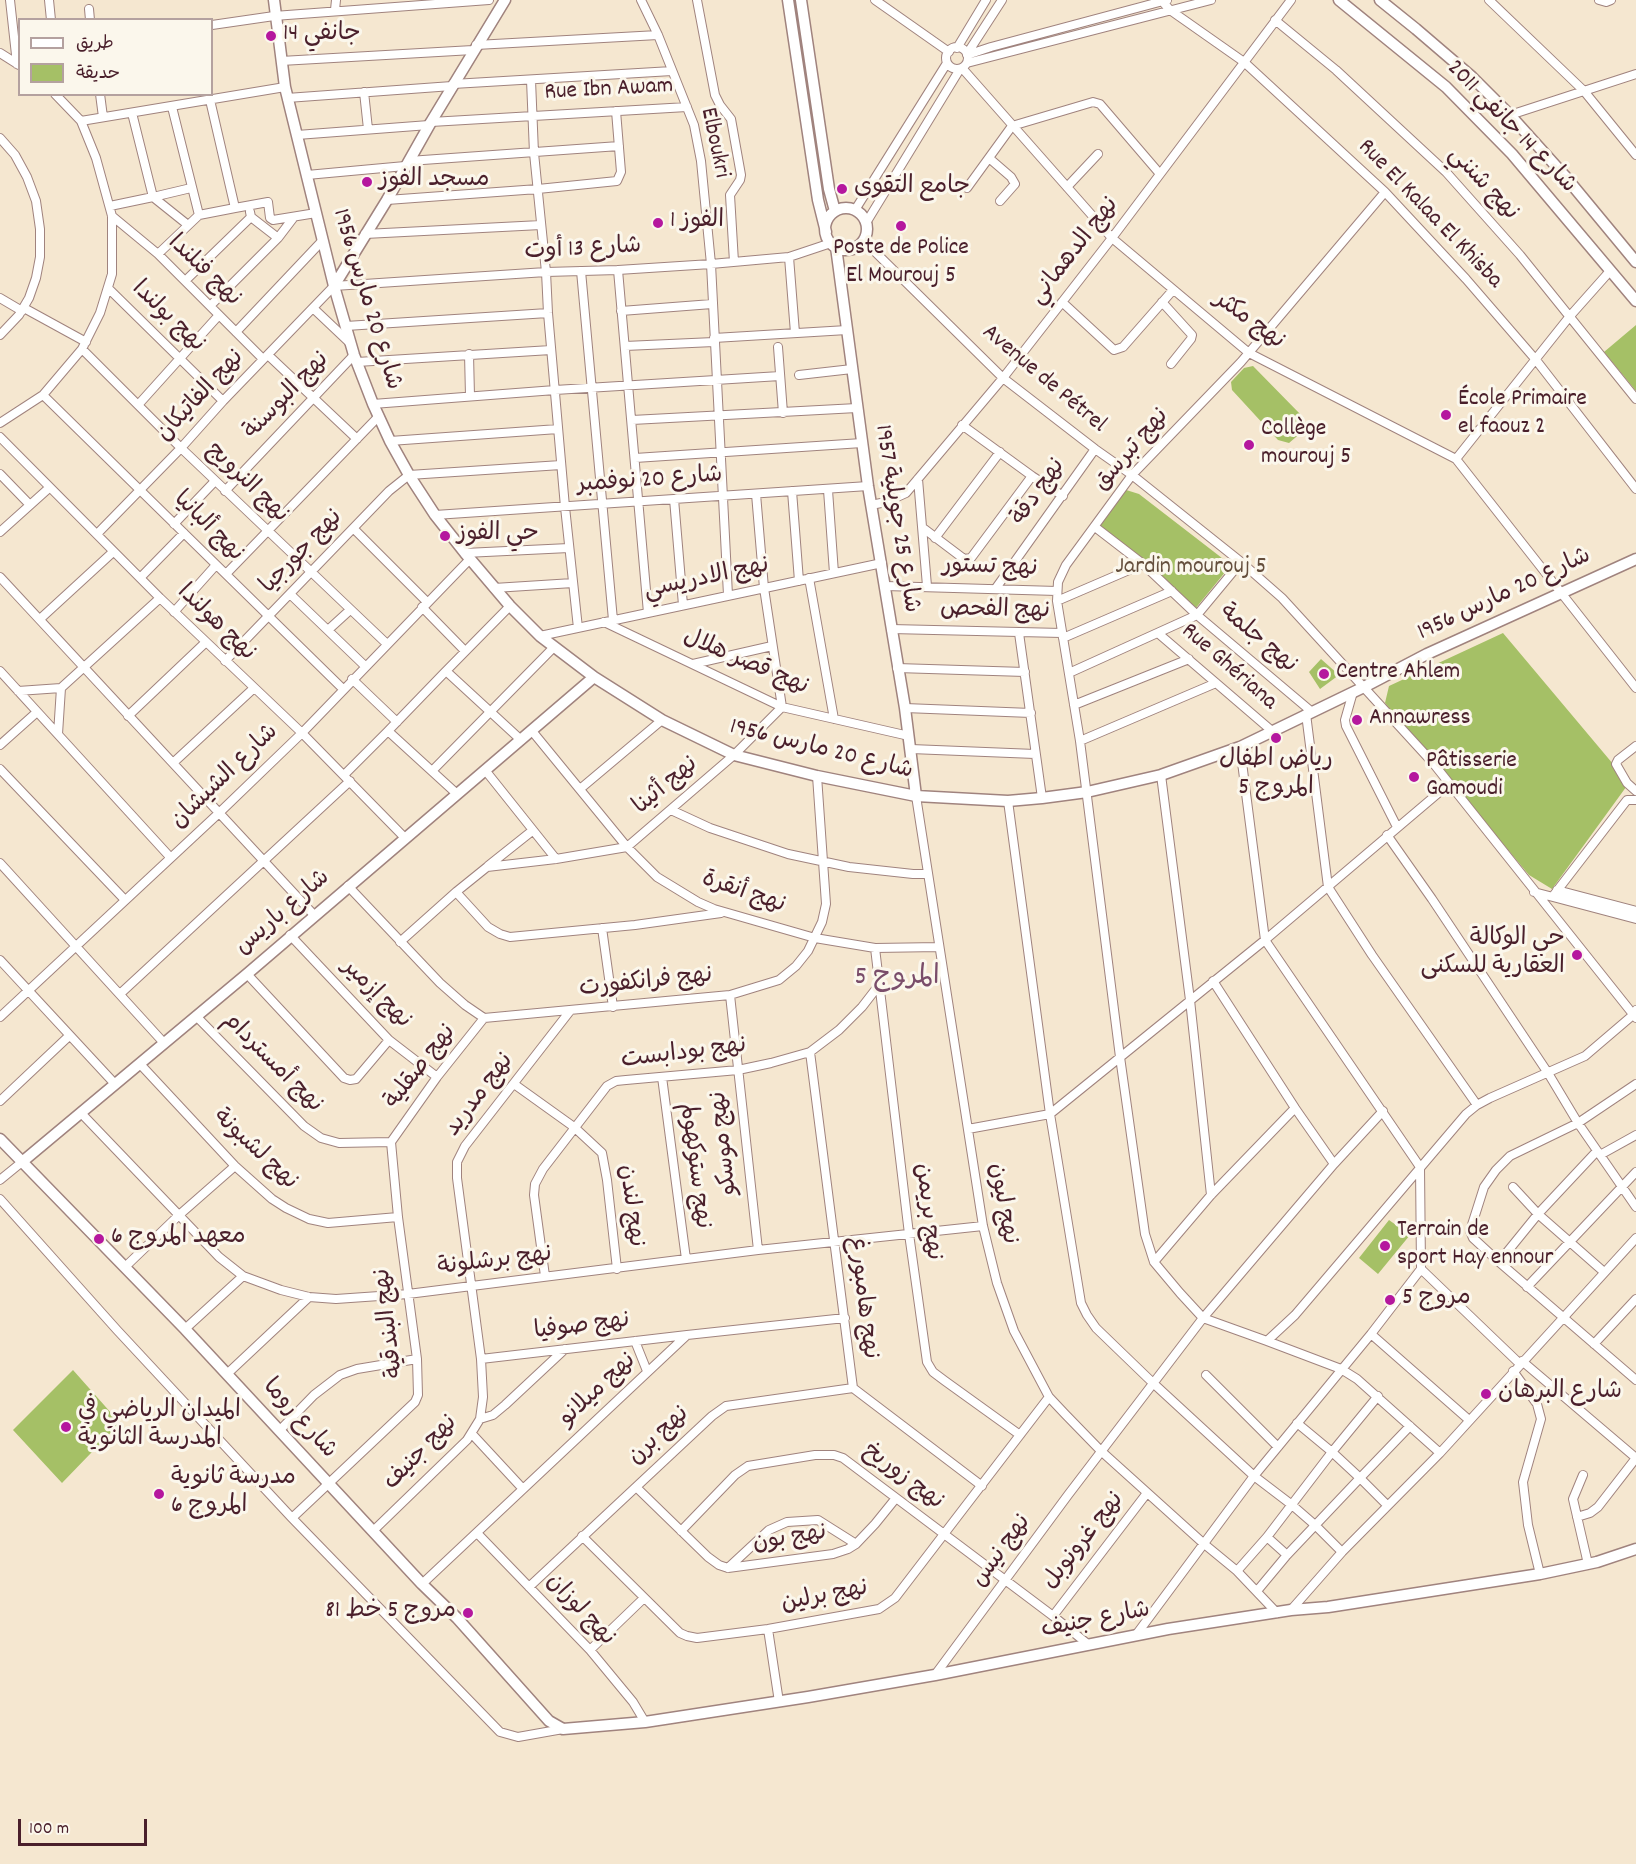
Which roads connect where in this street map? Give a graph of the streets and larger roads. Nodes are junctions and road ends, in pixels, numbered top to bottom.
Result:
1 (10, 0) edge
2 (49, 0) edge
3 (274, 0) edge
4 (336, 0) edge
5 (489, 0) edge
6 (505, 0) edge
7 (641, 0) edge
8 (697, 0) edge
9 (788, 0) edge
10 (801, 0) edge
11 (875, 0) edge
12 (986, 0) edge
13 (1002, 0) edge
14 (1164, 0) edge
15 (1211, 0) edge
16 (1291, 0) edge
17 (1339, 0) edge
18 (1380, 0) edge
19 (1489, 0) edge
20 (1599, 0) edge
21 (1611, 0) edge
22 (439, 2) edge
23 (89, 9) dead end
24 (335, 10) junction
25 (1170, 10) junction
26 (274, 15) junction
27 (51, 18) edge
28 (90, 18) edge
29 (1275, 20) junction
30 (213, 25) edge
31 (658, 35) junction
32 (475, 47) junction
33 (953, 50) junction
34 (0, 53) edge
35 (281, 61) junction
36 (965, 62) junction
37 (1244, 62) junction
38 (948, 63) junction
39 (18, 64) edge
40 (672, 71) junction
41 (1636, 74) edge
42 (531, 80) junction
43 (453, 85) junction
44 (1584, 91) junction
45 (286, 92) junction
46 (364, 92) junction
47 (100, 96) edge
48 (62, 98) edge
49 (196, 98) edge
50 (210, 100) junction
51 (172, 107) junction
52 (687, 107) junction
53 (616, 111) junction
54 (132, 113) junction
55 (533, 114) junction
56 (1510, 115) junction
57 (103, 117) junction
58 (81, 121) junction
59 (430, 124) junction
60 (1012, 126) junction
61 (368, 129) junction
62 (297, 135) junction
63 (0, 138) edge
64 (619, 146) junction
65 (534, 153) junction
66 (1098, 154) dead end
67 (1636, 155) edge
68 (989, 158) junction
69 (407, 164) junction
70 (1160, 174) junction
71 (307, 175) junction
72 (191, 188) junction
73 (967, 188) dead end
74 (1067, 188) junction
75 (538, 189) junction
76 (1385, 192) junction
77 (153, 197) junction
78 (387, 200) junction
79 (1000, 201) dead end
80 (110, 206) junction
81 (248, 206) junction
82 (235, 208) junction
83 (855, 210) junction
84 (835, 212) junction
85 (316, 213) junction
86 (199, 215) junction
87 (112, 216) junction
88 (251, 217) junction
89 (294, 217) junction
90 (866, 223) junction
91 (188, 225) junction
92 (541, 225) junction
93 (365, 234) junction
94 (278, 238) junction
95 (1112, 238) junction
96 (323, 240) junction
97 (831, 241) junction
98 (864, 241) junction
99 (158, 254) junction
100 (789, 256) junction
101 (734, 262) junction
102 (1636, 262) edge
103 (711, 264) junction
104 (618, 270) junction
105 (581, 271) junction
106 (1610, 271) junction
107 (546, 272) junction
108 (185, 281) junction
109 (334, 286) junction
110 (108, 288) junction
111 (1173, 290) junction
112 (0, 298) edge
113 (1636, 301) edge
114 (1062, 302) junction
115 (1162, 302) junction
116 (712, 304) junction
117 (210, 306) junction
118 (313, 308) junction
119 (23, 309) junction
120 (621, 311) junction
121 (548, 313) junction
122 (219, 315) junction
123 (1570, 316) junction
124 (346, 326) junction
125 (847, 330) junction
126 (236, 332) junction
127 (795, 333) junction
128 (0, 335) edge
129 (714, 340) junction
130 (84, 346) junction
131 (625, 346) junction
132 (778, 347) dead end
133 (551, 350) junction
134 (1249, 353) junction
135 (354, 354) junction
136 (469, 354) junction
137 (179, 357) junction
138 (266, 357) junction
139 (1536, 360) junction
140 (1171, 364) dead end
141 (852, 369) junction
142 (800, 375) dead end
143 (780, 376) junction
144 (1003, 378) junction
145 (716, 380) junction
146 (629, 387) junction
147 (593, 388) junction
148 (555, 390) junction
149 (43, 395) junction
150 (470, 396) junction
151 (315, 398) junction
152 (1636, 399) edge
153 (223, 401) junction
154 (373, 404) junction
155 (138, 405) junction
156 (857, 408) junction
157 (783, 413) junction
158 (379, 416) junction
159 (718, 416) junction
160 (632, 420) junction
161 (0, 423) edge
162 (962, 425) junction
163 (558, 429) junction
164 (0, 437) edge
165 (357, 439) junction
166 (390, 441) junction
167 (862, 443) junction
168 (181, 448) junction
169 (1095, 449) junction
170 (1000, 452) junction
171 (719, 454) junction
172 (635, 458) junction
173 (1456, 459) junction
174 (561, 465) junction
175 (0, 474) edge
176 (409, 475) junction
177 (1132, 475) junction
178 (1032, 476) junction
179 (918, 479) junction
180 (215, 481) junction
181 (868, 486) junction
182 (49, 488) junction
183 (1636, 489) edge
184 (141, 490) junction
185 (225, 490) junction
186 (828, 490) junction
187 (792, 491) junction
188 (756, 494) junction
189 (722, 496) junction
190 (1063, 496) junction
191 (674, 499) junction
192 (640, 501) junction
193 (604, 503) junction
194 (871, 504) junction
195 (30, 505) junction
196 (565, 507) junction
197 (435, 515) junction
198 (174, 524) junction
199 (1095, 527) junction
200 (923, 528) junction
201 (354, 529) junction
202 (267, 531) junction
203 (0, 532) edge
204 (184, 533) junction
205 (97, 534) junction
206 (935, 538) junction
207 (569, 548) junction
208 (113, 552) junction
209 (467, 556) junction
210 (1636, 559) edge
211 (1241, 562) junction
212 (882, 563) junction
213 (1143, 564) junction
214 (216, 565) junction
215 (312, 573) junction
216 (834, 573) junction
217 (226, 574) junction
218 (0, 577) edge
219 (140, 578) junction
220 (809, 578) junction
221 (799, 581) junction
222 (573, 583) junction
223 (885, 586) junction
224 (927, 586) junction
225 (494, 588) junction
226 (764, 588) junction
227 (996, 588) junction
228 (1057, 591) junction
229 (1172, 591) junction
230 (290, 594) junction
231 (1562, 594) junction
232 (728, 595) junction
233 (160, 598) junction
234 (1057, 601) junction
235 (425, 604) junction
236 (683, 605) junction
237 (510, 606) junction
238 (350, 610) junction
239 (174, 612) junction
240 (648, 613) junction
241 (1197, 615) junction
242 (269, 616) junction
243 (40, 619) junction
244 (608, 621) junction
245 (578, 628) junction
246 (891, 629) junction
247 (328, 630) junction
248 (1019, 633) junction
249 (1159, 634) junction
250 (1063, 635) junction
251 (540, 636) junction
252 (206, 642) junction
253 (387, 644) junction
254 (772, 646) junction
255 (554, 647) junction
256 (465, 651) junction
257 (1189, 659) junction
258 (225, 661) junction
259 (693, 664) junction
260 (365, 666) junction
261 (84, 668) junction
262 (897, 668) junction
263 (0, 671) edge
264 (446, 671) junction
265 (1025, 672) junction
266 (1069, 673) junction
267 (594, 677) junction
268 (352, 679) junction
269 (1216, 683) junction
270 (1364, 687) junction
271 (61, 688) junction
272 (254, 688) junction
273 (342, 688) junction
274 (1636, 688) edge
275 (18, 691) junction
276 (1353, 692) junction
277 (1074, 705) junction
278 (782, 707) junction
279 (905, 708) junction
280 (490, 711) junction
281 (37, 712) junction
282 (1031, 713) junction
283 (1309, 713) junction
284 (129, 716) junction
285 (834, 719) junction
286 (662, 720) junction
287 (397, 722) junction
288 (388, 731) junction
289 (532, 731) junction
290 (1272, 731) junction
291 (302, 733) junction
292 (58, 734) junction
293 (909, 736) junction
294 (521, 740) junction
295 (1080, 741) junction
296 (0, 746) edge
297 (1636, 746) edge
298 (1240, 747) junction
299 (911, 749) junction
300 (1035, 754) junction
301 (734, 755) junction
302 (173, 763) junction
303 (0, 769) edge
304 (484, 770) junction
305 (432, 771) junction
306 (1161, 775) junction
307 (817, 776) junction
308 (347, 778) junction
309 (1449, 784) junction
310 (580, 789) junction
311 (1636, 791) edge
312 (1087, 792) junction
313 (457, 794) junction
314 (916, 796) junction
315 (1042, 798) junction
316 (1636, 800) edge
317 (1008, 801) junction
318 (671, 810) junction
319 (219, 813) junction
320 (1397, 827) junction
321 (532, 831) junction
322 (1387, 835) junction
323 (405, 838) junction
324 (627, 847) junction
325 (170, 857) junction
326 (556, 859) junction
327 (263, 862) junction
328 (0, 863) edge
329 (824, 863) junction
330 (487, 867) junction
331 (928, 874) junction
332 (348, 886) junction
333 (1328, 887) junction
334 (456, 892) junction
335 (1534, 892) junction
336 (1555, 893) junction
337 (125, 900) junction
338 (1636, 911) edge
339 (725, 912) junction
340 (314, 915) junction
341 (1636, 919) edge
342 (602, 928) junction
343 (290, 935) junction
344 (815, 938) junction
345 (1265, 940) junction
346 (400, 942) junction
347 (76, 946) junction
348 (939, 947) junction
349 (875, 948) junction
350 (0, 960) edge
351 (247, 974) junction
352 (1213, 981) junction
353 (879, 985) junction
354 (29, 991) junction
355 (121, 993) junction
356 (730, 995) junction
357 (1190, 1000) junction
358 (614, 1007) junction
359 (862, 1007) junction
360 (882, 1010) junction
361 (570, 1011) junction
362 (1635, 1014) edge
363 (196, 1016) junction
364 (0, 1017) edge
365 (484, 1018) junction
366 (69, 1036) junction
367 (389, 1040) junction
368 (164, 1042) junction
369 (810, 1052) junction
370 (1120, 1057) junction
371 (140, 1064) junction
372 (738, 1070) junction
373 (1548, 1073) junction
374 (437, 1077) junction
375 (662, 1077) junction
376 (115, 1084) junction
377 (514, 1084) junction
378 (1634, 1088) edge
379 (0, 1101) edge
380 (1477, 1105) junction
381 (1295, 1108) junction
382 (1383, 1111) junction
383 (81, 1113) junction
384 (1050, 1114) junction
385 (1578, 1123) junction
386 (574, 1127) junction
387 (968, 1129) junction
388 (1636, 1135) edge
389 (0, 1139) edge
390 (392, 1142) junction
391 (1599, 1153) junction
392 (22, 1162) junction
393 (1334, 1164) junction
394 (235, 1166) junction
395 (1420, 1167) junction
396 (1636, 1172) edge
397 (0, 1180) edge
398 (1512, 1187) dead end
399 (1622, 1187) junction
400 (1211, 1195) junction
401 (0, 1199) edge
402 (1636, 1208) edge
403 (1538, 1214) junction
404 (178, 1216) junction
405 (398, 1217) junction
406 (983, 1226) junction
407 (909, 1234) junction
408 (1636, 1238) edge
409 (835, 1242) junction
410 (1571, 1243) junction
411 (758, 1250) junction
412 (686, 1259) junction
413 (1154, 1262) junction
414 (1499, 1262) junction
415 (125, 1267) junction
416 (617, 1269) junction
417 (1421, 1269) junction
418 (1605, 1272) junction
419 (243, 1276) junction
420 (545, 1276) junction
421 (472, 1285) junction
422 (1527, 1287) junction
423 (408, 1294) junction
424 (309, 1297) junction
425 (1636, 1299) edge
426 (845, 1318) junction
427 (1203, 1318) junction
428 (1562, 1318) junction
429 (186, 1329) junction
430 (1371, 1334) junction
431 (687, 1335) junction
432 (635, 1341) junction
433 (1267, 1341) junction
434 (1594, 1344) junction
435 (565, 1350) junction
436 (417, 1359) junction
437 (482, 1359) junction
438 (1518, 1365) junction
439 (1341, 1369) junction
440 (647, 1371) junction
441 (227, 1374) junction
442 (1206, 1375) dead end
443 (1636, 1380) edge
444 (1153, 1383) junction
445 (853, 1388) junction
446 (1378, 1396) junction
447 (1049, 1397) junction
448 (480, 1419) junction
449 (1469, 1420) junction
450 (1297, 1423) junction
451 (1410, 1426) junction
452 (279, 1431) junction
453 (472, 1434) junction
454 (1020, 1436) junction
455 (1278, 1447) junction
456 (1101, 1451) junction
457 (1332, 1452) junction
458 (1440, 1453) junction
459 (1583, 1475) dead end
460 (1254, 1476) junction
461 (1360, 1478) junction
462 (328, 1484) junction
463 (982, 1486) junction
464 (636, 1487) junction
465 (523, 1489) junction
466 (1147, 1493) junction
467 (896, 1498) junction
468 (1292, 1504) junction
469 (1387, 1505) junction
470 (1577, 1517) junction
471 (292, 1518) junction
472 (1315, 1525) junction
473 (372, 1531) junction
474 (681, 1531) junction
475 (477, 1533) junction
476 (945, 1535) junction
477 (582, 1536) junction
478 (1267, 1537) junction
479 (856, 1544) junction
480 (1203, 1544) junction
481 (1636, 1549) edge
482 (1342, 1552) junction
483 (1287, 1555) junction
484 (1588, 1564) junction
485 (728, 1568) junction
486 (1236, 1571) junction
487 (1540, 1574) junction
488 (1006, 1581) junction
489 (422, 1584) junction
490 (530, 1587) junction
491 (1257, 1591) junction
492 (644, 1598) junction
493 (1291, 1610) junction
494 (1277, 1613) junction
495 (1053, 1616) junction
496 (768, 1629) junction
497 (1136, 1635) junction
498 (1089, 1645) junction
499 (590, 1650) junction
500 (935, 1675) junction
501 (779, 1702) junction
502 (645, 1722) junction
503 (563, 1730) junction

1 - 39 street
2 - 27 street
3 - 26 street, شارع 20 مارس 1956
4 - 24 street
5 - 22 street
6 - 32 street
7 - 31 street, Elboukri
8 - 101 street
9 - 97 street, شارع 25 جويلية 1957
10 - 84 street
11 - 33 street
12 - 33 street
13 - 36 street
14 - 25 street, Rue El Kalaa El Khisba
14 - 36 street
15 - 25 street
16 - 29 street, نهج الدهماني
17 - 106 street, شارع 14 جانفي 2011
18 - 56 street, شارع 14 جانفي 2011
19 - 44 street
20 - 21 street
22 - 24 street
23 - 28 street
24 - 26 street
25 - 36 street
25 - 37 street, Rue El Kalaa El Khisba
26 - 30 street
26 - 35 street, شارع 20 مارس 1956
29 - 37 street, نهج الدهماني
29 - 123 street, نهج شنني
31 - 32 street
31 - 40 street, Elboukri
32 - 35 street
32 - 43 street
33 - 36 street
33 - 38 street
34 - 39 street
35 - 45 street, شارع 20 مارس 1956
36 - 38 street
36 - 60 street, نهج مكثر
36 - 90 street
37 - 70 street, نهج الدهماني
37 - 76 street, Rue El Kalaa El Khisba
38 - 83 street
40 - 42 street
40 - 52 street, Elboukri
41 - 44 street
42 - 43 street
42 - 55 street
43 - 46 street
43 - 59 street
44 - 56 street
44 - 67 street
45 - 46 street
45 - 50 street
45 - 62 street, شارع 20 مارس 1956
46 - 61 street
47 - 57 street
48 - 58 street
49 - 50 street
49 - 51 street
50 - 82 street
51 - 54 street
51 - 72 street
52 - 53 street, Rue Ibn Awam
52 - 103 street, Elboukri
53 - 55 street, Rue Ibn Awam
53 - 64 street
54 - 57 street
54 - 77 street
55 - 59 street, Rue Ibn Awam
55 - 65 street
56 - 102 street, شارع 14 جانفي 2011
57 - 58 street
58 - 80 street
59 - 61 street, Rue Ibn Awam
59 - 69 street
60 - 68 street
60 - 70 street
60 - 74 street, نهج مكثر
61 - 62 street, Rue Ibn Awam
62 - 71 street, شارع 20 مارس 1956
63 - 119 street
64 - 65 street
64 - 75 street
65 - 69 street
65 - 75 street
66 - 74 street
68 - 73 street
68 - 79 street
69 - 71 street
69 - 78 street
70 - 95 street, نهج الدهماني
71 - 85 street, شارع 20 مارس 1956
72 - 77 street
72 - 86 street
74 - 95 street, نهج مكثر
75 - 78 street
75 - 92 street
76 - 134 street, نهج تبرسق
76 - 139 street, Rue El Kalaa El Khisba
77 - 80 street
77 - 91 street
78 - 93 street
80 - 87 street
81 - 82 street
81 - 88 street
81 - 89 street
82 - 86 street
83 - 84 street
83 - 90 street
84 - 97 street
85 - 89 street
85 - 96 street, شارع 20 مارس 1956
86 - 91 street
87 - 99 street, نهج فنلندا
87 - 110 street
88 - 94 street
88 - 108 street
89 - 94 street
90 - 98 street
91 - 99 street
92 - 93 street
92 - 107 street
93 - 109 street
94 - 117 street
95 - 111 street, نهج مكثر
95 - 114 street, نهج الدهماني
96 - 109 street, شارع 20 مارس 1956
96 - 126 street
97 - 98 street
97 - 100 street, شارع 13 أوت
97 - 125 street, شارع 25 جويلية 1957
98 - 144 street, Avenue de Pétrel
99 - 108 street, نهج فنلندا
100 - 101 street, شارع 13 أوت
100 - 127 street
101 - 103 street, شارع 13 أوت
103 - 104 street, شارع 13 أوت
103 - 116 street, Elboukri
104 - 105 street, شارع 13 أوت
104 - 120 street
105 - 107 street, شارع 13 أوت
105 - 147 street
106 - 113 street, شارع 14 جانفي 2011
106 - 123 street
107 - 109 street, شارع 13 أوت
107 - 121 street
108 - 117 street, نهج فنلندا
109 - 118 street, نهج الفاتيكان
109 - 124 street, شارع 20 مارس 1956
110 - 130 street
110 - 137 street, نهج بولندا
111 - 115 street
111 - 134 street, نهج مكثر
112 - 119 street, نهج النرويج
114 - 115 street
114 - 144 street, نهج الدهماني
115 - 140 street
116 - 120 street
116 - 129 street, Elboukri
117 - 122 street, نهج فنلندا
118 - 135 street
118 - 138 street, نهج الفاتيكان
119 - 128 street
119 - 130 street, نهج النرويج
120 - 131 street
121 - 124 street
121 - 133 street
122 - 126 street, نهج فنلندا
122 - 137 street
123 - 139 street
123 - 152 street, نهج شنني
124 - 135 street, شارع 20 مارس 1956
125 - 127 street
125 - 141 street, شارع 25 جويلية 1957
126 - 138 street, نهج فنلندا
127 - 129 street
129 - 131 street
129 - 145 street, Elboukri
130 - 149 street
130 - 155 street, نهج النرويج
131 - 146 street
132 - 143 street
133 - 136 street
133 - 148 street
134 - 173 street, نهج مكثر
134 - 177 street, نهج تبرسق
135 - 136 street
135 - 151 street, نهج البوسنة
135 - 154 street, شارع 20 مارس 1956
136 - 150 street
137 - 153 street, نهج بولندا
137 - 155 street
138 - 151 street, نهج فنلندا
138 - 153 street, نهج الفاتيكان
139 - 173 street
139 - 183 street, Rue El Kalaa El Khisba
141 - 142 street
141 - 156 street, شارع 25 جويلية 1957
143 - 145 street
143 - 157 street
144 - 162 street, نهج الدهماني
144 - 169 street, Avenue de Pétrel
145 - 146 street
145 - 159 street, Elboukri
146 - 147 street
146 - 160 street
147 - 148 street
147 - 193 street
148 - 150 street
148 - 163 street
149 - 161 street
149 - 184 street, نهج ألبانيا
150 - 154 street
151 - 165 street, نهج فنلندا
151 - 185 street, نهج البوسنة
153 - 168 street, نهج الفاتيكان
154 - 158 street, شارع 20 مارس 1956
155 - 168 street, نهج النرويج
156 - 157 street
156 - 167 street, شارع 25 جويلية 1957
157 - 159 street
158 - 165 street
158 - 166 street, شارع 20 مارس 1956
159 - 160 street
159 - 171 street, Elboukri
160 - 172 street
162 - 170 street
162 - 179 street, نهج الدهماني
163 - 166 street
163 - 174 street
164 - 182 street, نهج هولندا
165 - 202 street
166 - 176 street, شارع 20 مارس 1956
167 - 171 street
167 - 181 street, شارع 25 جويلية 1957
168 - 180 street, نهج النرويج
168 - 184 street, نهج الفاتيكان
169 - 177 street, Avenue de Pétrel
169 - 190 street, نهج دقة
170 - 178 street
170 - 206 street
171 - 172 street
171 - 189 street, Elboukri
172 - 192 street
173 - 231 street, نهج مكثر
174 - 176 street
174 - 196 street
175 - 195 street
176 - 197 street, شارع 20 مارس 1956
176 - 201 street, نهج جورجيا
177 - 199 street, نهج تبرسق
177 - 211 street, Avenue de Pétrel
178 - 190 street
178 - 206 street
179 - 194 street, نهج الدهماني
179 - 200 street
180 - 185 street, نهج النرويج
180 - 198 street
181 - 186 street, شارع 20 نوفمبر
181 - 194 street, شارع 25 جويلية 1957
182 - 195 street
182 - 205 street, نهج هولندا
184 - 198 street, نهج ألبانيا
184 - 205 street, نهج الفاتيكان
185 - 202 street, نهج النرويج
186 - 187 street, شارع 20 نوفمبر
186 - 216 street
187 - 188 street, شارع 20 نوفمبر
187 - 221 street
188 - 189 street, شارع 20 نوفمبر
188 - 226 street
189 - 191 street, شارع 20 نوفمبر
189 - 232 street, Elboukri
190 - 227 street, نهج دقة
191 - 192 street, شارع 20 نوفمبر
191 - 236 street
192 - 193 street, شارع 20 نوفمبر
192 - 240 street
193 - 196 street, شارع 20 نوفمبر
193 - 244 street
194 - 212 street, شارع 25 جويلية 1957
195 - 203 street
196 - 197 street, شارع 20 نوفمبر
196 - 207 street
197 - 209 street, شارع 20 مارس 1956
198 - 204 street, نهج ألبانيا
199 - 213 street, نهج جلمة
199 - 228 street, نهج تبرسق
200 - 206 street
200 - 224 street
201 - 215 street, نهج جورجيا
201 - 235 street
202 - 215 street, نهج النرويج
202 - 217 street
204 - 214 street, نهج ألبانيا
204 - 219 street
205 - 208 street, نهج هولندا
207 - 209 street
207 - 222 street
208 - 219 street, نهج هولندا
208 - 243 street
209 - 225 street, شارع 20 مارس 1956
209 - 235 street, شارع الشيشان
210 - 231 street, شارع 20 مارس 1956
211 - 241 street
211 - 270 street, Avenue de Pétrel
212 - 216 street, نهج الادريسي
212 - 223 street, شارع 25 جويلية 1957
213 - 229 street, نهج جلمة
213 - 234 street
214 - 217 street, نهج ألبانيا
214 - 239 street
215 - 230 street, نهج جورجيا
215 - 238 street, نهج النرويج
216 - 220 street, نهج الادريسي
217 - 242 street, نهج ألبانيا
218 - 243 street
219 - 233 street, نهج هولندا
220 - 221 street, نهج الادريسي
220 - 285 street
221 - 226 street, نهج الادريسي
222 - 225 street
222 - 245 street
223 - 224 street, نهج تستور
223 - 246 street, شارع 25 جويلية 1957
224 - 227 street, نهج تستور
225 - 237 street, شارع 20 مارس 1956
226 - 232 street, نهج الادريسي
226 - 254 street
227 - 228 street, نهج تستور
228 - 234 street, نهج تبرسق
229 - 241 street, نهج جلمة
229 - 250 street
230 - 242 street, نهج جورجيا
230 - 247 street
231 - 270 street, شارع 20 مارس 1956
231 - 274 street, نهج مكثر
232 - 236 street, نهج الادريسي
233 - 239 street, نهج هولندا
233 - 261 street
234 - 250 street, نهج تبرسق
235 - 253 street, شارع الشيشان
235 - 256 street
236 - 240 street, نهج الادريسي
237 - 251 street, شارع 20 مارس 1956
237 - 256 street
238 - 247 street
238 - 253 street, نهج النرويج
239 - 252 street, نهج هولندا
240 - 244 street, نهج الادريسي
241 - 249 street
241 - 283 street, نهج جلمة
242 - 258 street, نهج جورجيا
242 - 273 street, نهج ألبانيا
243 - 261 street
244 - 245 street, نهج الادريسي
244 - 259 street, نهج قصر هلال
245 - 251 street, نهج الادريسي
246 - 248 street, نهج الفحص
246 - 262 street, شارع 25 جويلية 1957
247 - 260 street
248 - 250 street, نهج الفحص
248 - 265 street
249 - 257 street, Rue Ghériana
249 - 266 street
250 - 266 street, نهج تبرسق
251 - 255 street, شارع 20 مارس 1956
252 - 258 street, نهج هولندا
252 - 284 street
253 - 260 street, شارع الشيشان
254 - 259 street
254 - 278 street
255 - 267 street, شارع 20 مارس 1956
255 - 280 street
256 - 264 street
257 - 269 street, Rue Ghériana
257 - 277 street
258 - 272 street, نهج هولندا
259 - 278 street, نهج قصر هلال
260 - 268 street, شارع الشيشان
261 - 271 street
261 - 284 street
262 - 265 street
262 - 279 street, شارع 25 جويلية 1957
263 - 275 street
264 - 280 street
264 - 287 street
265 - 282 street
266 - 277 street, نهج تبرسق
267 - 286 street, شارع 20 مارس 1956
267 - 289 street, شارع باريس
268 - 273 street, شارع الشيشان
268 - 287 street
269 - 290 street, Rue Ghériana
269 - 295 street
270 - 276 street, شارع 20 مارس 1956
270 - 309 street, Avenue de Pétrel
271 - 275 street
271 - 292 street
272 - 291 street, نهج هولندا
272 - 302 street
273 - 291 street, شارع الشيشان
275 - 281 street
276 - 283 street, شارع 20 مارس 1956
276 - 320 street
277 - 295 street, نهج تبرسق
278 - 285 street, نهج قصر هلال
278 - 301 street, نهج أثينا
279 - 282 street
279 - 293 street, شارع 25 جويلية 1957
280 - 294 street
280 - 305 street
281 - 292 street
281 - 296 street
282 - 300 street
283 - 290 street, شارع 20 مارس 1956
283 - 333 street
284 - 302 street
285 - 293 street, نهج قصر هلال
286 - 301 street, شارع 20 مارس 1956
286 - 310 street
287 - 288 street
288 - 305 street
288 - 308 street
289 - 294 street, شارع باريس
289 - 310 street, نهج أنقرة
290 - 298 street, شارع 20 مارس 1956
291 - 308 street, نهج هولندا
291 - 319 street, شارع الشيشان
292 - 325 street
293 - 299 street, شارع 25 جويلية 1957
294 - 304 street, شارع باريس
295 - 312 street, نهج تبرسق
297 - 311 street
298 - 306 street, شارع 20 مارس 1956
298 - 345 street
299 - 300 street
299 - 314 street, شارع 25 جويلية 1957
300 - 315 street
301 - 307 street, شارع 20 مارس 1956
301 - 318 street, نهج أثينا
302 - 319 street
303 - 337 street
304 - 313 street, شارع باريس
304 - 321 street
305 - 313 street
306 - 312 street, شارع 20 مارس 1956
306 - 357 street
307 - 314 street, شارع 20 مارس 1956
307 - 329 street, نهج فرانكفورت
308 - 323 street, نهج هولندا
308 - 327 street
309 - 320 street
309 - 335 street, Avenue de Pétrel
310 - 324 street, نهج أنقرة
312 - 315 street, شارع 20 مارس 1956
312 - 370 street, نهج تبرسق
313 - 323 street, شارع باريس
314 - 317 street, شارع 20 مارس 1956
314 - 331 street, نهج ليون
315 - 317 street, شارع 20 مارس 1956
316 - 336 street
317 - 384 street
318 - 324 street, نهج أثينا
318 - 329 street
319 - 325 street, شارع الشيشان
319 - 327 street
320 - 322 street
321 - 326 street
321 - 330 street
322 - 333 street
322 - 373 street
323 - 332 street, شارع باريس
324 - 326 street
324 - 339 street, نهج أنقرة
325 - 337 street, شارع الشيشان
326 - 330 street
327 - 340 street
327 - 355 street
328 - 347 street
329 - 331 street
329 - 344 street, نهج فرانكفورت
330 - 334 street
331 - 348 street, نهج ليون
332 - 340 street, شارع باريس
332 - 346 street
333 - 345 street
333 - 380 street
334 - 342 street
334 - 346 street
335 - 336 street
335 - 362 street, Avenue de Pétrel
336 - 338 street
336 - 341 street
337 - 347 street, شارع الشيشان
339 - 342 street
339 - 344 street, نهج أنقرة
340 - 343 street, شارع باريس
342 - 358 street
343 - 351 street, شارع باريس
343 - 367 street, نهج إزمير
344 - 349 street, نهج أنقرة
344 - 356 street, نهج فرانكفورت
345 - 352 street
345 - 382 street
346 - 365 street
347 - 354 street, شارع الشيشان
347 - 355 street
348 - 349 street, نهج أنقرة
348 - 387 street, نهج ليون
349 - 353 street, نهج بريمن
350 - 354 street
351 - 363 street, شارع باريس
351 - 367 street
352 - 357 street
352 - 381 street
353 - 359 street, نهج بودابست
353 - 360 street, نهج بريمن
354 - 364 street, شارع الشيشان
354 - 366 street
355 - 368 street
356 - 358 street, نهج فرانكفورت
356 - 372 street, نهج موسكو
357 - 370 street
357 - 400 street
358 - 361 street, نهج فرانكفورت
359 - 360 street
359 - 369 street, نهج بودابست
360 - 407 street, نهج بريمن
361 - 365 street, نهج فرانكفورت
361 - 377 street, نهج مدريد
362 - 373 street
363 - 368 street, شارع باريس
363 - 390 street, نهج أمستردام
365 - 374 street, نهج صقلية
366 - 376 street
366 - 379 street
367 - 374 street, نهج إزمير
368 - 371 street, شارع باريس
369 - 372 street, نهج بودابست
369 - 409 street, نهج هامبورغ
370 - 384 street
370 - 413 street, نهج تبرسق
371 - 376 street, شارع باريس
371 - 394 street, نهج لشبونة
372 - 375 street, نهج بودابست
372 - 411 street, نهج موسكو
373 - 380 street
373 - 385 street
374 - 390 street, نهج صقلية
375 - 386 street, نهج بودابست
375 - 412 street, نهج ستوكهولم
376 - 383 street, شارع باريس
377 - 386 street, نهج لندن
377 - 421 street, نهج مدريد
378 - 385 street
380 - 395 street
381 - 393 street
381 - 400 street
382 - 393 street, نهج نيس
382 - 395 street
383 - 392 street, شارع باريس
383 - 404 street, نهج برشلونة
384 - 387 street
384 - 444 street
385 - 391 street
385 - 414 street
386 - 416 street, نهج لندن
386 - 420 street, نهج بودابست
387 - 406 street, نهج ليون
388 - 391 street
389 - 392 street, شارع روما
390 - 405 street, نهج البندقية
391 - 399 street
391 - 403 street
392 - 397 street, شارع باريس
392 - 415 street, شارع روما
393 - 427 street, نهج نيس
394 - 404 street
394 - 405 street, نهج لشبونة
395 - 417 street
395 - 433 street
396 - 399 street
398 - 403 street
399 - 402 street
399 - 410 street
400 - 413 street
401 - 471 street
403 - 410 street
403 - 414 street
404 - 415 street
404 - 419 street, نهج برشلونة
405 - 423 street, نهج البندقية
406 - 407 street, نهج برشلونة
406 - 447 street, نهج ليون
407 - 409 street, نهج برشلونة
407 - 454 street, نهج بريمن
408 - 418 street
409 - 411 street, نهج برشلونة
409 - 426 street, نهج هامبورغ
410 - 418 street
410 - 422 street
411 - 412 street, نهج برشلونة
412 - 416 street, نهج برشلونة
413 - 427 street
414 - 422 street
415 - 429 street, شارع روما
416 - 420 street, نهج برشلونة
417 - 430 street
417 - 438 street
418 - 428 street
419 - 424 street, نهج برشلونة
419 - 429 street
420 - 421 street, نهج برشلونة
421 - 423 street, نهج برشلونة
421 - 437 street, نهج مدريد
422 - 428 street
423 - 424 street, نهج برشلونة
423 - 436 street, نهج البندقية
424 - 441 street
425 - 434 street
426 - 431 street
426 - 445 street, نهج هامبورغ
427 - 433 street
427 - 444 street, نهج نيس
428 - 434 street
428 - 438 street
429 - 441 street, شارع روما
430 - 439 street
430 - 449 street
431 - 432 street, نهج صوفيا
431 - 440 street, نهج ميلانو
432 - 435 street, نهج صوفيا
432 - 440 street
433 - 439 street
434 - 443 street
435 - 437 street, نهج صوفيا
435 - 448 street
436 - 452 street
436 - 462 street, نهج البندقية
437 - 448 street, نهج جنيف
438 - 449 street
438 - 470 street
438 - 487 street
439 - 446 street
439 - 450 street
440 - 465 street, نهج ميلانو
441 - 452 street, شارع روما
442 - 455 street
444 - 456 street, نهج نيس
444 - 460 street
445 - 463 street, نهج هامبورغ
445 - 464 street, نهج برن
446 - 451 street
446 - 457 street
447 - 454 street, نهج برلين
447 - 456 street, نهج ليون
448 - 453 street, نهج جنيف
449 - 458 street
450 - 455 street
450 - 457 street
451 - 458 street
451 - 461 street
452 - 462 street, شارع روما
453 - 465 street
453 - 473 street, نهج جنيف
454 - 463 street, نهج برلين
455 - 460 street
456 - 466 street, نهج ليون
456 - 488 street, نهج نيس
457 - 461 street
457 - 468 street
458 - 469 street
459 - 470 street
460 - 468 street
460 - 480 street
461 - 469 street
461 - 472 street
462 - 471 street, نهج البندقية
462 - 473 street, شارع روما
463 - 476 street, نهج برلين
464 - 474 street, نهج بون
464 - 477 street, نهج برن
465 - 475 street, نهج ميلانو
466 - 480 street, نهج ليون
466 - 495 street, نهج غرونوبل
467 - 474 street, نهج زوريخ
467 - 476 street, نهج زوريخ
467 - 479 street, نهج بون
468 - 472 street
468 - 478 street
469 - 482 street
470 - 484 street
471 - 503 street
472 - 482 street
472 - 483 street
473 - 489 street, شارع روما
474 - 485 street, نهج بون
475 - 489 street, نهج ميلانو
475 - 490 street, نهج لوزان
476 - 488 street, نهج زوريخ
476 - 496 street, نهج برلين
477 - 490 street, نهج برن
477 - 492 street, نهج برلين
478 - 483 street
478 - 486 street
479 - 485 street, نهج بون
479 - 485 street, نهج بون
480 - 486 street, نهج ليون
480 - 497 street
481 - 484 street, شارع جنيف
482 - 493 street
483 - 491 street
484 - 487 street, شارع جنيف
486 - 491 street, نهج ليون
487 - 493 street, شارع جنيف
488 - 495 street, نهج زوريخ
488 - 500 street, نهج نيس
489 - 503 street, شارع روما
490 - 499 street, نهج لوزان
491 - 494 street, نهج ليون
492 - 496 street, نهج برلين
492 - 499 street
493 - 494 street, شارع جنيف
494 - 497 street, شارع جنيف
495 - 498 street, نهج زوريخ
496 - 501 street
497 - 498 street, شارع جنيف
498 - 500 street, شارع جنيف
499 - 502 street, نهج لوزان
500 - 501 street, شارع جنيف
501 - 502 street, شارع جنيف
502 - 503 street, شارع جنيف

